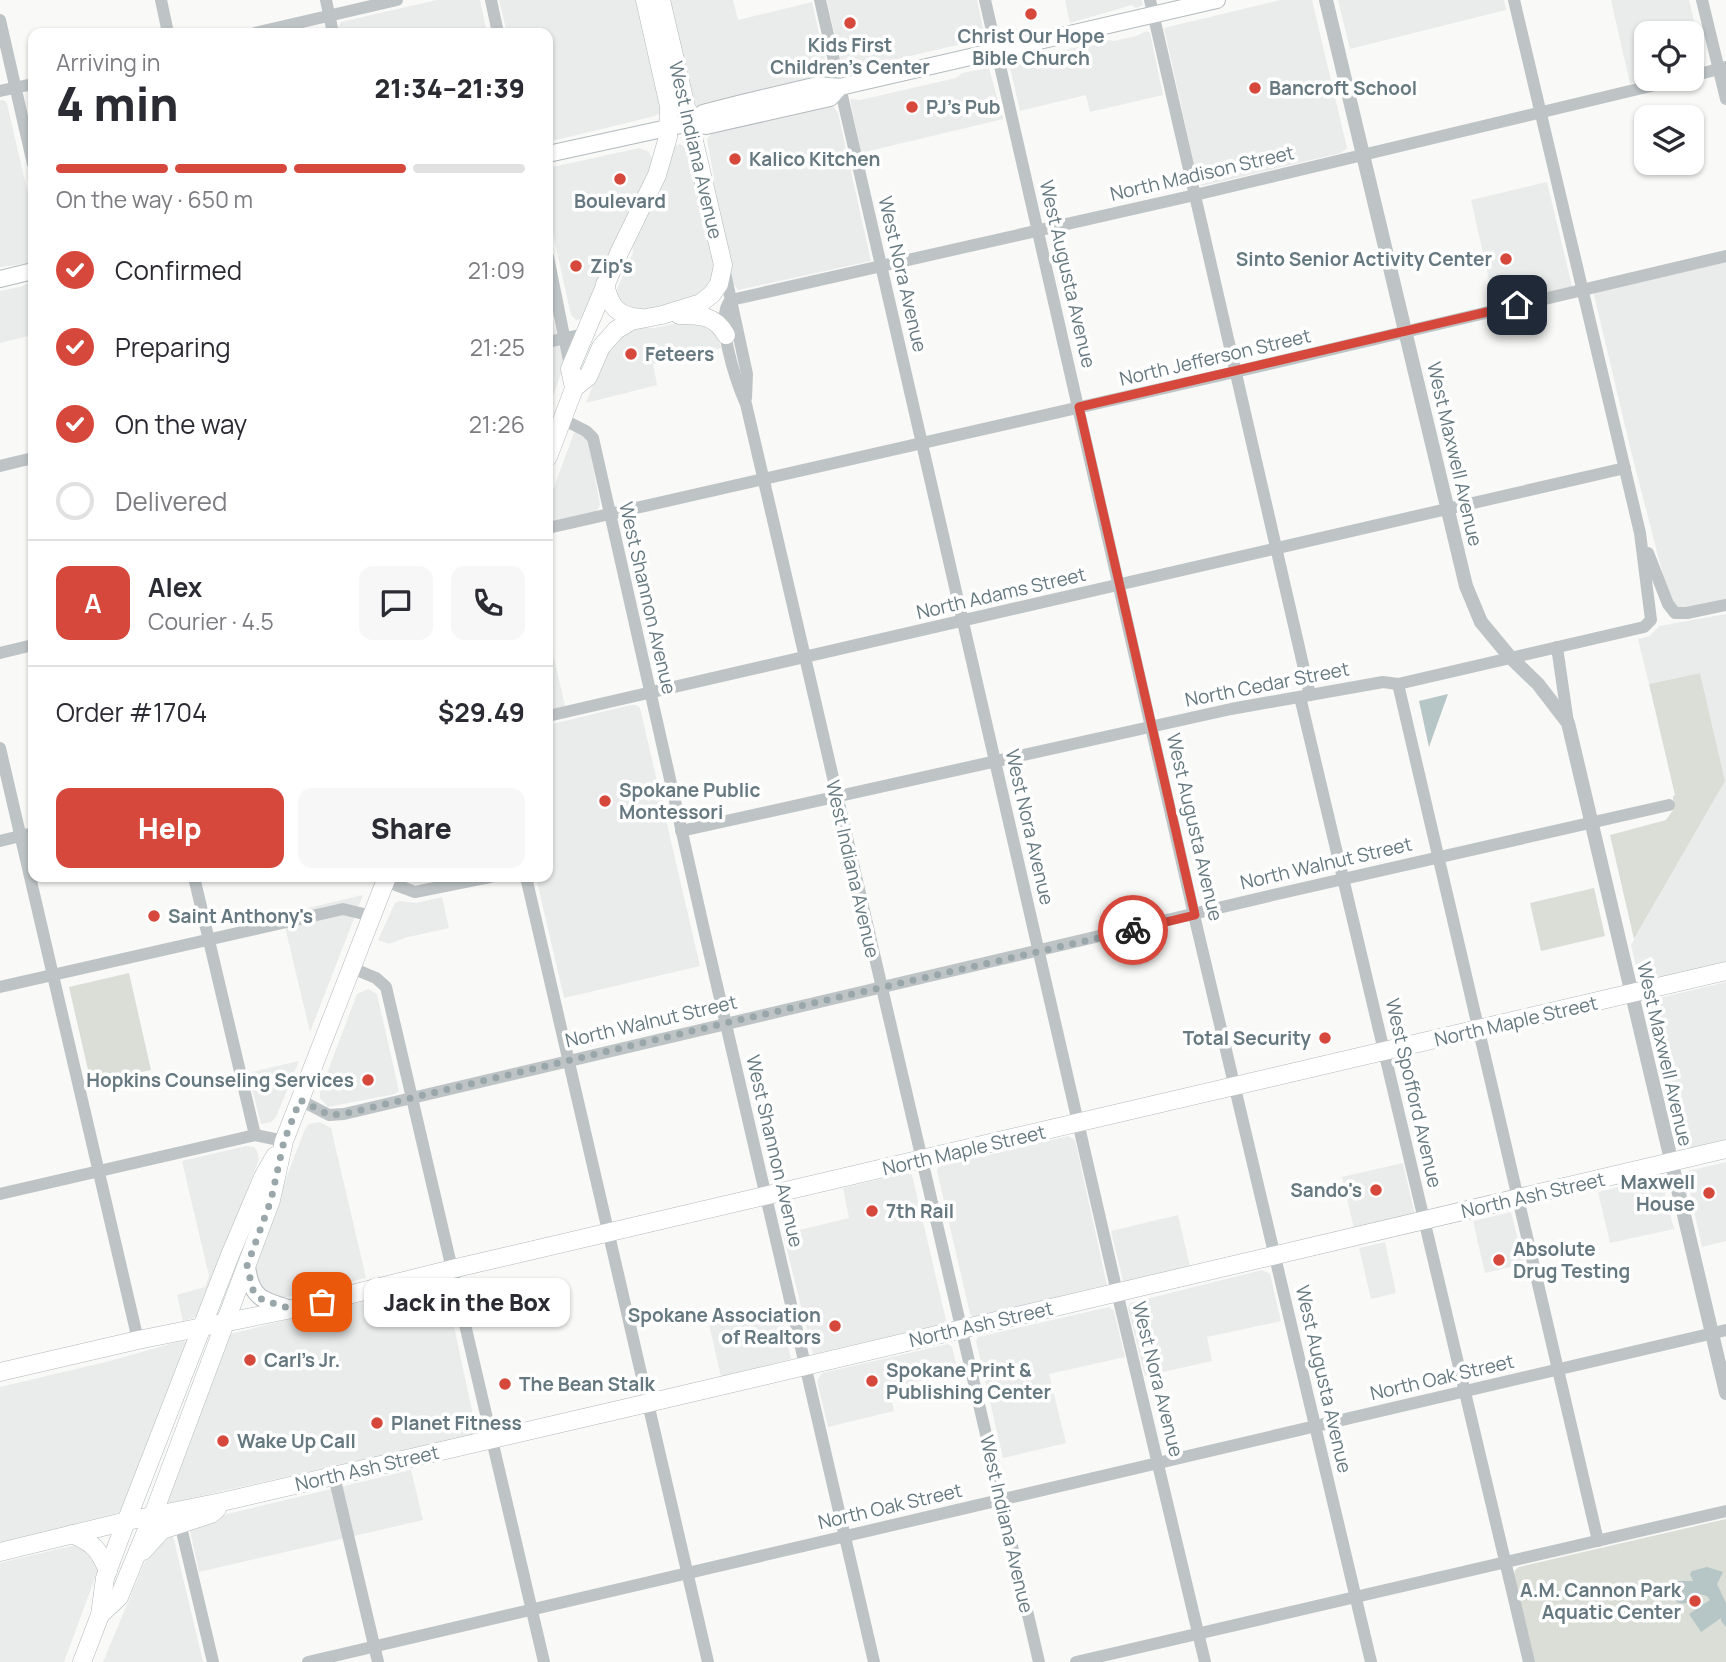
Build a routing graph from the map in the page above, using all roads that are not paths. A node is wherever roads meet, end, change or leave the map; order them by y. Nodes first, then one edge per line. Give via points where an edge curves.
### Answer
1 (161, 0) edge
2 (326, 0) edge
3 (397, 0) edge
4 (491, 0) edge
5 (645, 0) edge
6 (661, 0) edge
7 (820, 0) edge
8 (985, 0) edge
9 (1217, 0) edge
10 (1326, 0) edge
11 (1514, 0) edge
12 (1702, 0) edge
13 (1152, 7) edge
14 (330, 16) junction
15 (0, 20) edge
16 (167, 28) edge
17 (277, 28) edge
18 (332, 28) edge
19 (497, 28) edge
20 (996, 51) junction
21 (1723, 68) edge
22 (1704, 73) edge
23 (28, 85) edge
24 (840, 87) junction
25 (16, 88) junction
26 (1634, 90) edge
27 (0, 91) edge
28 (1726, 99) edge
29 (1542, 113) junction
30 (690, 123) junction
31 (669, 128) junction
32 (28, 142) edge
33 (553, 153) edge
34 (1364, 155) junction
35 (1195, 195) junction
36 (1039, 229) junction
37 (1726, 256) edge
38 (723, 265) junction
39 (881, 265) junction
40 (28, 272) edge
41 (0, 279) edge
42 (553, 280) edge
43 (1583, 289) junction
44 (602, 291) junction
45 (731, 300) junction
46 (654, 317) junction
47 (1406, 332) junction
48 (584, 334) junction
49 (726, 335) junction
50 (566, 338) junction
51 (553, 341) edge
52 (570, 369) junction
53 (1235, 372) junction
54 (584, 379) junction
55 (746, 404) junction
56 (1079, 407) junction
57 (562, 419) junction
58 (922, 442) junction
59 (553, 443) edge
60 (28, 459) edge
61 (0, 466) edge
62 (1625, 468) junction
63 (763, 479) junction
64 (1448, 510) junction
65 (610, 515) junction
66 (553, 527) edge
67 (1640, 533) junction
68 (1276, 550) junction
69 (1119, 585) junction
70 (1726, 605) edge
71 (963, 622) junction
72 (28, 646) edge
73 (1557, 647) junction
74 (0, 653) edge
75 (805, 657) junction
76 (1510, 657) junction
77 (1398, 684) junction
78 (650, 693) junction
79 (1305, 696) junction
80 (553, 715) edge
81 (1568, 723) junction
82 (1152, 727) junction
83 (0, 748) edge
84 (995, 761) junction
85 (836, 796) junction
86 (1669, 805) dead end
87 (1590, 824) junction
88 (681, 831) junction
89 (27, 834) edge
90 (0, 841) edge
91 (1438, 857) junction
92 (1343, 879) junction
93 (36, 882) edge
94 (195, 882) edge
95 (385, 882) edge
96 (393, 882) edge
97 (470, 882) edge
98 (527, 882) edge
99 (1195, 915) junction
100 (372, 916) junction
101 (209, 940) junction
102 (1040, 951) junction
103 (352, 968) junction
104 (1726, 971) edge
105 (52, 975) junction
106 (0, 987) edge
107 (881, 989) junction
108 (1631, 995) junction
109 (726, 1023) junction
110 (1479, 1030) junction
111 (1385, 1052) junction
112 (568, 1060) junction
113 (1236, 1087) junction
114 (411, 1098) junction
115 (300, 1100) junction
116 (1079, 1123) junction
117 (255, 1135) junction
118 (284, 1141) junction
119 (1726, 1149) edge
120 (922, 1160) junction
121 (1670, 1162) junction
122 (98, 1171) junction
123 (0, 1194) edge
124 (766, 1197) junction
125 (1518, 1198) junction
126 (1425, 1220) junction
127 (609, 1233) junction
128 (1276, 1255) junction
129 (247, 1266) junction
130 (452, 1269) junction
131 (1117, 1292) junction
132 (292, 1309) junction
133 (225, 1323) junction
134 (202, 1328) junction
135 (960, 1328) junction
136 (1719, 1331) edge
137 (138, 1340) junction
138 (805, 1366) junction
139 (1557, 1370) junction
140 (0, 1372) edge
141 (1465, 1391) junction
142 (1726, 1393) edge
143 (648, 1403) junction
144 (1315, 1426) junction
145 (490, 1438) junction
146 (1159, 1463) junction
147 (334, 1476) junction
148 (226, 1500) junction
149 (1001, 1500) junction
150 (1726, 1511) edge
151 (153, 1515) junction
152 (127, 1521) junction
153 (180, 1523) junction
154 (72, 1534) junction
155 (844, 1537) junction
156 (1598, 1541) junction
157 (0, 1552) edge
158 (1506, 1562) junction
159 (132, 1565) junction
160 (108, 1571) junction
161 (688, 1573) junction
162 (1356, 1597) junction
163 (532, 1610) junction
164 (100, 1615) junction
165 (1199, 1633) junction
166 (374, 1647) junction
167 (82, 1662) edge
168 (213, 1662) edge
169 (308, 1662) edge
170 (378, 1662) edge
171 (544, 1662) edge
172 (708, 1662) edge
173 (874, 1662) edge
174 (1039, 1662) edge
175 (1076, 1662) edge
176 (1205, 1662) edge
177 (1371, 1662) edge
178 (1529, 1662) edge

1 - 16 street
2 - 14 street
3 - 14 street
4 - 19 street
5 - 31 main road, West Indiana Avenue via 669,106
6 - 30 main road, West Indiana Avenue
7 - 24 street, West Nora Avenue
8 - 20 street, West Augusta Avenue
9 - 13 main road
10 - 34 street, West Maxwell Avenue
11 - 29 street
12 - 21 street
13 - 20 main road
13 - 35 street, West Spofford Avenue
14 - 17 street
14 - 18 street
15 - 25 street
20 - 24 main road
20 - 36 street, West Augusta Avenue
21 - 22 street
21 - 28 street
23 - 25 street
24 - 30 main road via 830,99 706,126
24 - 39 street, West Nora Avenue
25 - 27 street
25 - 32 street
26 - 29 street, North Madison Street
29 - 34 street, North Madison Street
29 - 43 street
30 - 31 main road
30 - 38 main road, West Indiana Avenue
31 - 33 main road
31 - 44 main road, West Indiana Avenue via 657,175
34 - 35 street, North Madison Street
34 - 47 street, West Maxwell Avenue
35 - 36 street, North Madison Street
35 - 53 street, West Spofford Avenue
36 - 39 street, North Madison Street
36 - 56 street, West Augusta Avenue
37 - 43 street, North Jefferson Street
38 - 45 street, West Indiana Avenue
38 - 46 main road via 719,284 701,303
39 - 45 street, North Madison Street
39 - 58 street, West Nora Avenue
40 - 41 main road
42 - 50 street
43 - 47 street, North Jefferson Street
43 - 62 street
44 - 46 main road via 626,316
44 - 48 main road, West Indiana Avenue
45 - 49 street, West Indiana Avenue
45 - 55 street, West Indiana Avenue via 747,374
46 - 49 main road via 709,317
46 - 54 main road via 624,324 611,335
47 - 53 street, North Jefferson Street
47 - 64 street, West Maxwell Avenue
48 - 50 street
48 - 52 main road, West Indiana Avenue
48 - 54 main road via 591,346
49 - 55 street, West Indiana Avenue
50 - 51 street
50 - 52 street
52 - 54 main road
53 - 56 street, North Jefferson Street
53 - 68 street, West Spofford Avenue
54 - 57 main road
55 - 63 street, West Indiana Avenue
56 - 58 street, North Jefferson Street
56 - 69 street, West Augusta Avenue
57 - 59 main road
57 - 65 street, West Shannon Avenue via 593,438
58 - 63 street, North Jefferson Street
58 - 71 street, West Nora Avenue
60 - 61 street
62 - 64 street, North Adams Street
62 - 67 street
63 - 65 street, North Jefferson Street
63 - 75 street, West Indiana Avenue
64 - 68 street, North Adams Street
64 - 76 street, West Maxwell Avenue via 1466,586 1481,622
65 - 66 street, North Jefferson Street
65 - 78 street, West Shannon Avenue
67 - 70 street via 1675,612
67 - 73 street, North Cedar Street via 1651,620 1644,627
68 - 69 street, North Adams Street
68 - 79 street, West Spofford Avenue
69 - 71 street, North Adams Street
69 - 82 street, West Augusta Avenue
71 - 75 street, North Adams Street
71 - 84 street, West Nora Avenue
72 - 74 street
73 - 76 street, North Cedar Street
73 - 81 street, West Maxwell Avenue
75 - 78 street, North Adams Street
75 - 85 street, West Indiana Avenue
76 - 77 street, North Cedar Street
76 - 81 street, West Maxwell Avenue
77 - 79 street, North Cedar Street via 1388,681
77 - 91 street
78 - 80 street, North Adams Street
78 - 88 street, West Shannon Avenue
79 - 82 street, North Cedar Street
79 - 92 street, West Spofford Avenue
81 - 87 street, West Maxwell Avenue
82 - 84 street, North Cedar Street
82 - 99 street, West Augusta Avenue
83 - 89 street
84 - 85 street, North Cedar Street
84 - 102 street, West Nora Avenue
85 - 88 street, North Cedar Street
85 - 107 street, West Indiana Avenue
86 - 87 street, North Walnut Street
87 - 91 street, North Walnut Street
87 - 108 street, West Maxwell Avenue
88 - 109 street, West Shannon Avenue
89 - 90 street
91 - 92 street, North Walnut Street
91 - 110 street
92 - 99 street, North Walnut Street
92 - 111 street, West Spofford Avenue
93 - 105 street
94 - 101 street
95 - 100 main road
96 - 97 street via 415,892
98 - 112 street
99 - 102 street, North Walnut Street
99 - 113 street, West Augusta Avenue
100 - 101 street via 343,909
100 - 103 main road
101 - 105 street
101 - 117 street
102 - 107 street, North Walnut Street
102 - 116 street, West Nora Avenue
103 - 114 street via 386,987
103 - 115 main road
104 - 108 main road, North Maple Street
105 - 106 street
105 - 122 street
107 - 109 street, North Walnut Street
107 - 120 street, West Indiana Avenue
108 - 110 main road, North Maple Street
108 - 121 street, West Maxwell Avenue
109 - 112 street, North Walnut Street
109 - 124 street, West Shannon Avenue
110 - 111 main road, North Maple Street
110 - 125 street
111 - 113 main road, North Maple Street
111 - 126 street, West Spofford Avenue
112 - 114 street, North Walnut Street
112 - 127 street
113 - 116 main road, North Maple Street
113 - 128 street, West Augusta Avenue
114 - 115 street, North Walnut Street via 334,1116
114 - 130 street
115 - 118 main road
116 - 120 main road, North Maple Street
116 - 131 street, West Nora Avenue
117 - 118 street
117 - 122 street
118 - 129 main road via 271,1200
118 - 134 main road via 263,1177
119 - 121 main road, North Ash Street
120 - 124 main road, North Maple Street
120 - 135 street, West Indiana Avenue
121 - 125 main road, North Ash Street
121 - 136 street, West Maxwell Avenue
122 - 123 street
122 - 137 street
124 - 127 main road, North Maple Street
124 - 138 street, West Shannon Avenue
125 - 126 main road, North Ash Street
125 - 139 street
126 - 128 main road, North Ash Street
126 - 141 street, West Spofford Avenue
127 - 130 main road, North Maple Street
127 - 143 street
128 - 131 main road, North Ash Street
128 - 144 street, West Augusta Avenue
129 - 132 main road via 259,1298
129 - 133 main road
130 - 132 main road, North Maple Street
130 - 145 street
131 - 135 main road, North Ash Street
131 - 146 street, West Nora Avenue
132 - 133 main road, North Maple Street
133 - 134 main road, North Maple Street
133 - 151 main road
134 - 137 main road, North Maple Street
134 - 152 main road
135 - 138 main road, North Ash Street
135 - 149 street, West Indiana Avenue
136 - 139 street, North Oak Street
136 - 142 street, West Maxwell Avenue
137 - 140 main road, North Maple Street
138 - 143 main road, North Ash Street
138 - 155 street, West Shannon Avenue
139 - 141 street, North Oak Street
139 - 156 street
141 - 144 street, North Oak Street
141 - 158 street, West Spofford Avenue
143 - 145 main road, North Ash Street
143 - 161 street
144 - 146 street, North Oak Street
144 - 162 street, West Augusta Avenue
145 - 147 main road, North Ash Street
145 - 163 street
146 - 149 street, North Oak Street
146 - 165 street, West Nora Avenue
147 - 148 main road, North Ash Street
147 - 166 street
148 - 151 main road, North Ash Street
148 - 153 main road via 211,1514
149 - 155 street, North Oak Street
149 - 174 street, West Indiana Avenue
150 - 156 street
151 - 152 main road, North Ash Street
151 - 159 main road
152 - 154 main road, North Ash Street
152 - 160 main road
153 - 159 main road via 162,1530
153 - 168 street
154 - 157 main road, North Ash Street
154 - 160 main road via 90,1542
155 - 161 street, North Oak Street
155 - 173 street, West Shannon Avenue
156 - 158 street
158 - 162 street
158 - 178 street, West Spofford Avenue
159 - 164 main road via 119,1597
160 - 164 main road
161 - 163 street, North Oak Street
161 - 172 street
162 - 165 street
162 - 177 street, West Augusta Avenue
163 - 166 street, North Oak Street
163 - 171 street
164 - 167 main road
165 - 175 street
165 - 176 street, West Nora Avenue
166 - 169 street, North Oak Street
166 - 170 street

